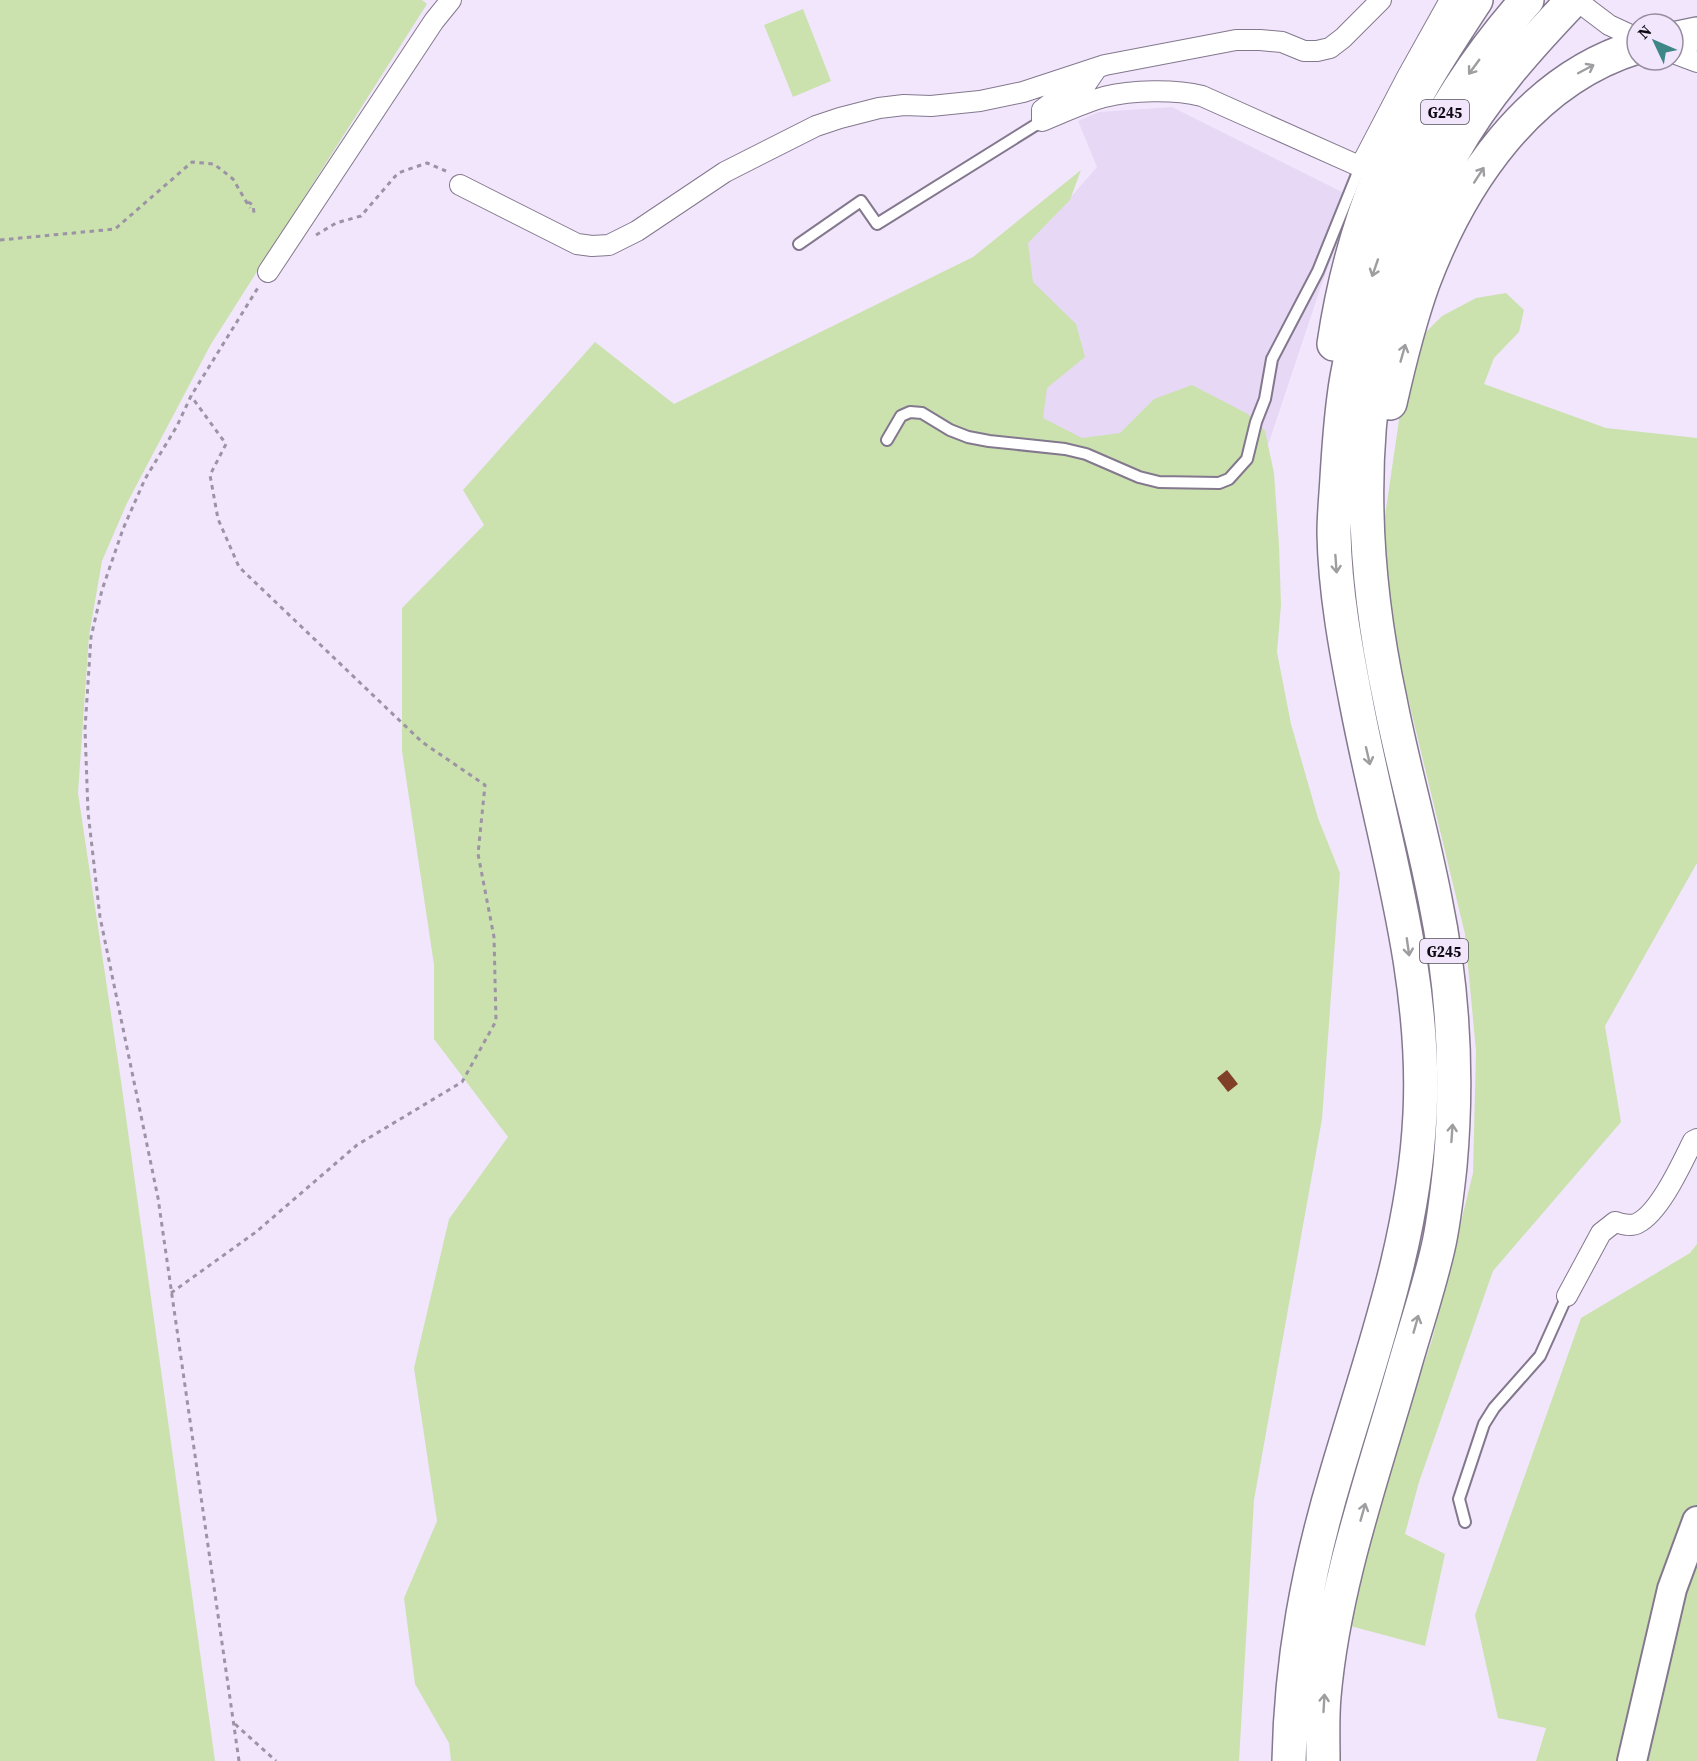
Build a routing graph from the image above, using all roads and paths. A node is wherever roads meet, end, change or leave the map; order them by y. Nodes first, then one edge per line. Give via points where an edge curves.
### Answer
1 (451, 0) edge
2 (1381, 0) edge
3 (1450, 0) edge
4 (1476, 0) edge
5 (1569, 6) edge
6 (1518, 10) edge
7 (1625, 32) edge
8 (1625, 50) edge
9 (1097, 68) junction
10 (1042, 121) junction
11 (1375, 168) junction
12 (460, 185) joint
13 (246, 201) junction
14 (250, 208) dead end
15 (254, 213) dead end
16 (294, 232) junction
17 (0, 240) edge
18 (799, 244) dead end
19 (268, 272) joint
20 (191, 396) junction
21 (887, 440) dead end
22 (1334, 532) junction
23 (1369, 534) junction
24 (1697, 1139) edge
25 (171, 1293) junction
26 (1567, 1296) joint
27 (1697, 1521) edge
28 (1465, 1522) dead end
29 (234, 1723) junction
30 (239, 1761) edge
31 (276, 1761) edge
32 (1289, 1761) edge
33 (1323, 1761) edge
34 (1632, 1761) edge

1 - 16 street
2 - 9 street via 1330,48 1304,51 1282,42 1236,40
3 - 11 street
4 - 11 highway
5 - 7 street
5 - 23 highway, G245 via 1488,98 1455,148 1416,228 1397,280 1374,375 1368,455
6 -> 22 highway, G245 via 1471,71 1440,120 1395,213 1374,269 1347,377
23 -> 8 highway via 1396,376 1423,283 1448,228 1475,180 1512,129 1541,100 1580,72
9 - 10 street via 1084,87 1042,110
9 - 12 street via 1023,92 980,101 879,108 816,126 725,172 637,231 609,245 577,244
10 - 11 street via 1103,97 1185,92
10 - 18 lane via 877,224 861,201
11 - 21 lane via 1272,359 1247,459 1229,479 1219,483 1159,482 1065,449 968,437 922,413 901,416
11 - 22 highway via 1334,342 1325,435 1326,489
12 - 16 path via 446,171 427,163 398,173 361,216 336,223 308,240
13 - 14 path
13 - 15 path via 253,205
13 - 17 path via 233,179 214,164 192,162 115,229
16 - 19 street
19 - 20 path
20 - 25 path via 145,478 102,590 91,638 86,721 88,812 100,917 159,1198
20 - 25 path via 226,444 210,476 218,519 239,567 422,742 485,785 478,854 494,936 496,1021 462,1082 357,1145 256,1232
22 -> 32 highway, G245 via 1337,583 1357,706 1403,913 1420,1046 1420,1113 1408,1220 1389,1304 1314,1555 1298,1636 1290,1704
33 -> 23 highway, G245 via 1324,1698 1335,1622 1353,1544 1438,1247 1450,1167 1454,1097 1445,958 1436,899 1389,697
24 - 26 street via 1666,1192 1640,1223 1615,1222 1601,1233
25 - 29 path
26 - 28 lane via 1540,1356 1484,1424 1459,1499
27 - 34 main road via 1672,1589
29 - 30 path
29 - 31 path

